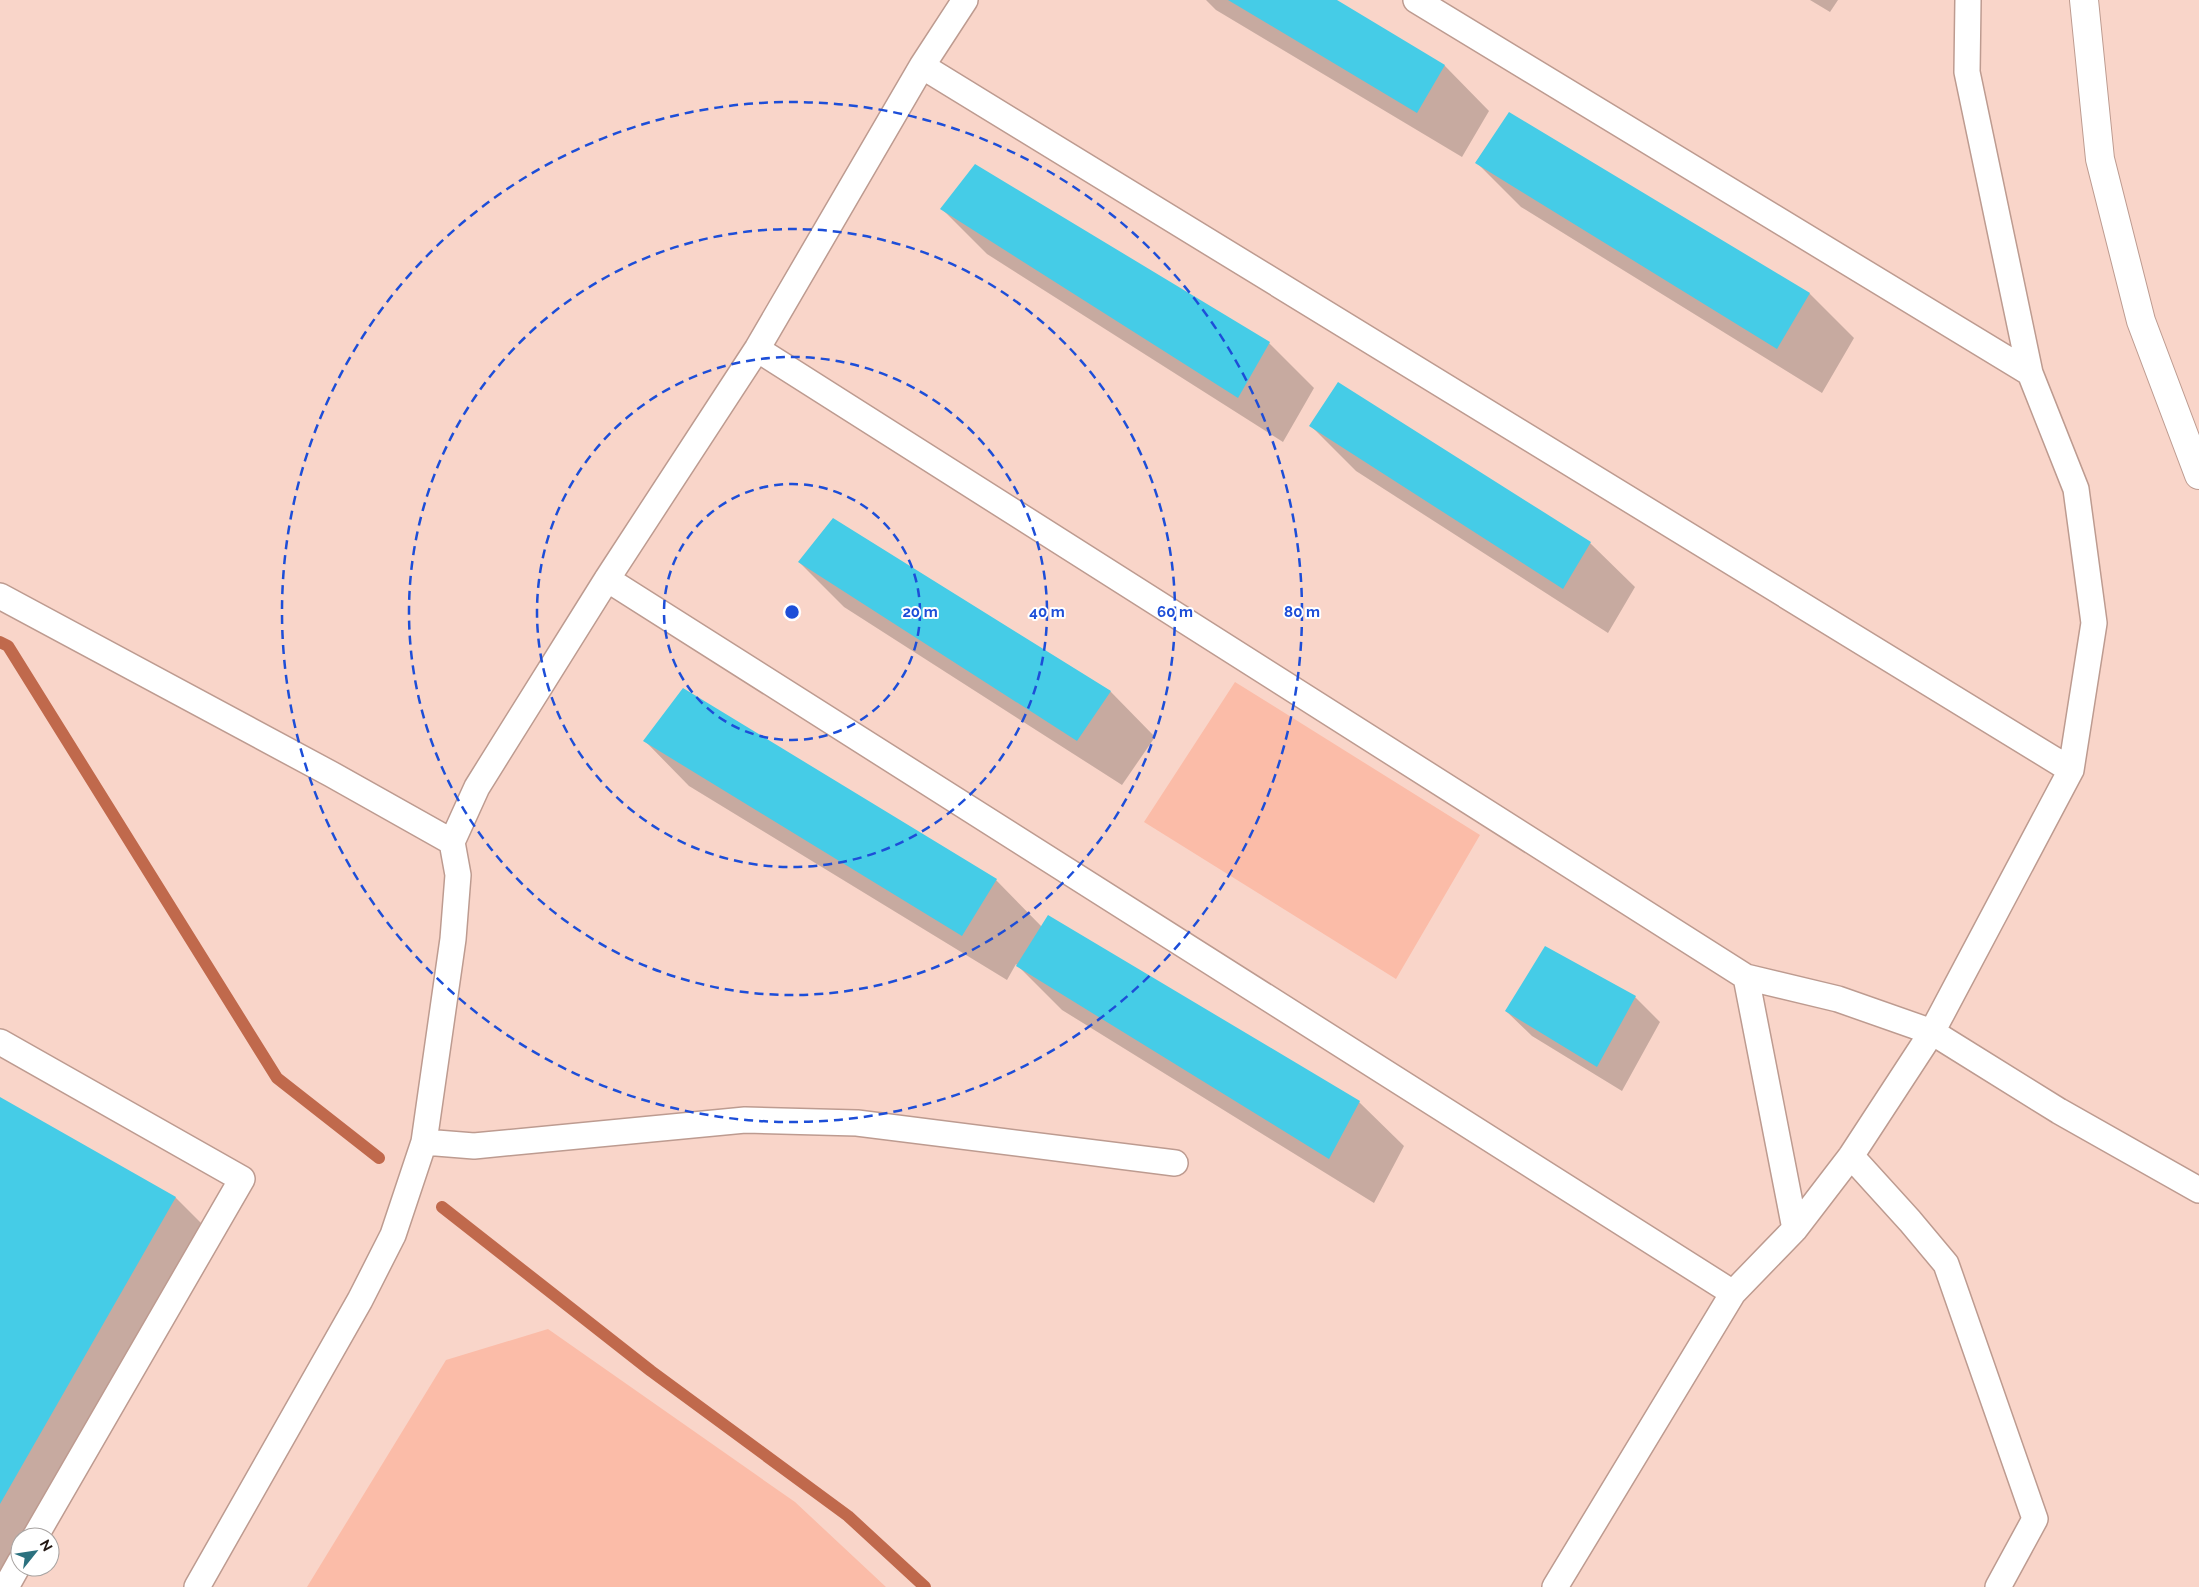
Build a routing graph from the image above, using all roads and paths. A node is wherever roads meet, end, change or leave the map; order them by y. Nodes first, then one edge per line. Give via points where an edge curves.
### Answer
1 (965, 0) edge
2 (1416, 0) edge
3 (1968, 0) edge
4 (2084, 0) edge
5 (922, 66) junction
6 (757, 349) junction
7 (2030, 374) junction
8 (2199, 475) edge
9 (607, 579) junction
10 (0, 596) edge
11 (2071, 770) junction
12 (452, 842) junction
13 (1746, 977) junction
14 (1932, 1032) junction
15 (0, 1042) edge
16 (424, 1142) junction
17 (1851, 1156) junction
18 (1175, 1163) dead end
19 (2199, 1190) edge
20 (1795, 1229) junction
21 (1733, 1293) junction
22 (41, 1527) edge
23 (197, 1587) edge
24 (1555, 1587) edge
25 (1998, 1587) edge

1 - 5 lane
2 - 7 lane
3 - 7 lane via 1967,72
4 - 8 street via 2100,159 2140,321
5 - 6 lane
5 - 11 lane
6 - 9 lane
6 - 13 lane
7 - 11 lane via 2076,489 2094,624
9 - 12 lane via 477,787
9 - 21 lane
10 - 12 lane
11 - 14 lane
12 - 16 lane via 458,875 453,930
13 - 14 lane via 1838,999
13 - 20 lane
14 - 17 lane
14 - 19 lane
15 - 22 lane via 242,1179
16 - 18 lane via 474,1146 773,1120 857,1123
16 - 23 lane via 393,1235 364,1292
17 - 20 lane
17 - 25 lane via 1946,1264 2035,1519
20 - 21 lane
21 - 24 lane

